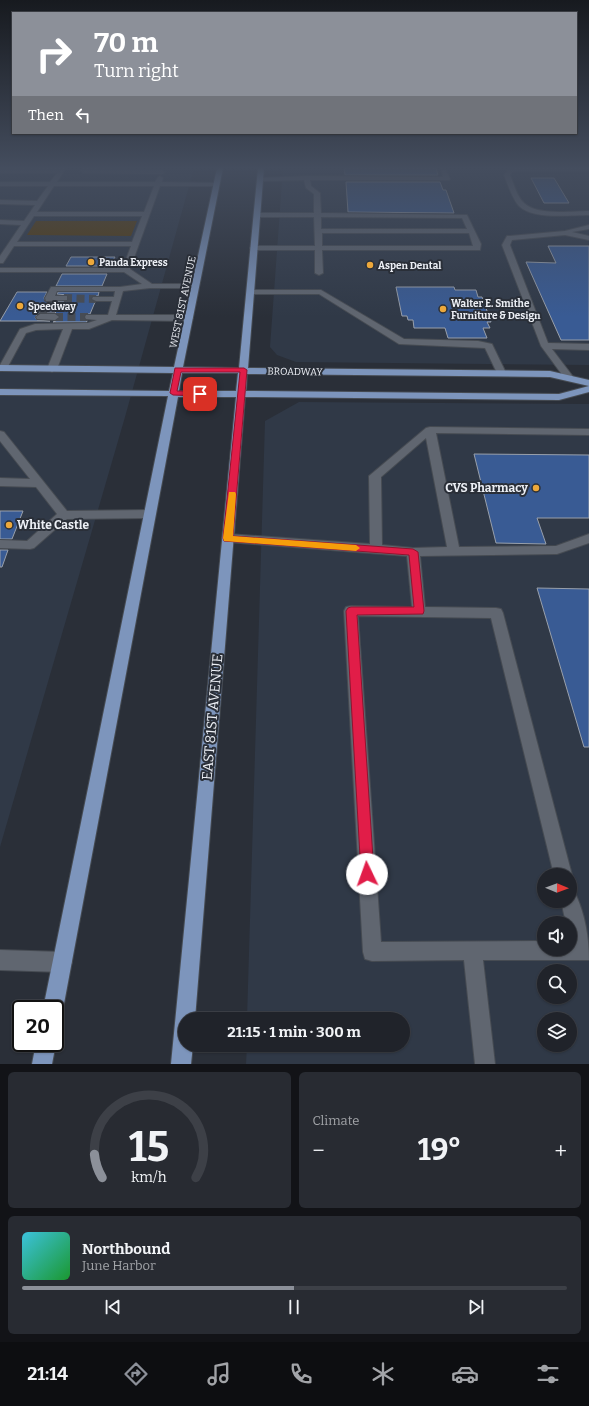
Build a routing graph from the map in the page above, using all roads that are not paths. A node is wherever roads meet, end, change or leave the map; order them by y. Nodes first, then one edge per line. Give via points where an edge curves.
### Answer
1 (30, 218) edge
2 (146, 218) edge
3 (209, 218) edge
4 (257, 218) edge
5 (317, 218) edge
6 (466, 218) edge
7 (0, 222) edge
8 (26, 223) junction
9 (589, 227) edge
10 (317, 231) junction
11 (472, 231) junction
12 (565, 233) junction
13 (589, 238) edge
14 (11, 244) junction
15 (135, 244) junction
16 (254, 248) junction
17 (318, 248) junction
18 (0, 261) edge
19 (0, 270) edge
20 (126, 270) junction
21 (319, 273) dead end
22 (150, 286) junction
23 (195, 286) junction
24 (120, 289) junction
25 (250, 292) junction
26 (64, 298) tunnel mouth
27 (96, 299) tunnel mouth
28 (117, 299) junction
29 (55, 317) tunnel mouth
30 (89, 317) tunnel mouth
31 (111, 317) junction
32 (189, 318) junction
33 (69, 326) junction
34 (35, 327) junction
35 (545, 346) junction
36 (589, 347) edge
37 (2, 368) edge
38 (52, 369) junction
39 (178, 370) junction
40 (244, 370) junction
41 (501, 373) junction
42 (568, 378) junction
43 (589, 383) edge
44 (589, 389) edge
45 (0, 392) edge
46 (173, 393) junction
47 (241, 394) junction
48 (430, 430) junction
49 (589, 432) edge
50 (0, 434) edge
51 (0, 482) edge
52 (39, 483) junction
53 (150, 514) junction
54 (64, 515) junction
55 (228, 538) junction
56 (589, 538) edge
57 (0, 544) edge
58 (376, 549) junction
59 (413, 552) junction
60 (454, 552) junction
61 (419, 611) junction
62 (561, 868) edge
63 (572, 908) edge
64 (472, 950) junction
65 (586, 951) edge
66 (0, 960) edge
67 (62, 962) junction
68 (55, 1000) edge
69 (44, 1052) edge
70 (42, 1064) edge
71 (181, 1064) edge
72 (485, 1064) edge

1 - 8 lane
2 - 15 lane
3 - 23 main road, WEST 81ST AVENUE
4 - 16 main road
5 - 10 lane
6 - 11 lane
7 - 8 lane
8 - 14 lane
9 - 12 lane
10 - 11 lane
10 - 17 lane
11 - 17 lane via 477,248
12 - 13 lane
12 - 35 lane via 510,238 506,246
14 - 15 lane
14 - 18 lane
15 - 20 lane
16 - 17 lane
16 - 25 main road
17 - 21 lane
19 - 20 lane
20 - 22 lane
22 - 23 lane
22 - 24 lane
23 - 32 main road, WEST 81ST AVENUE
24 - 26 lane via 54,289 49,299
24 - 28 lane
25 - 40 main road
25 - 41 lane via 321,292 402,342 489,346
27 - 28 lane
28 - 31 lane
29 - 34 lane via 41,316
30 - 31 lane
31 - 32 lane
31 - 33 lane via 89,326
32 - 39 main road, WEST 81ST AVENUE
33 - 34 lane
33 - 38 lane
34 - 37 lane via 23,330
35 - 36 lane
35 - 42 lane
37 - 38 main road, BROADWAY
38 - 39 main road, BROADWAY
39 - 40 main road, BROADWAY
39 - 46 main road
40 - 41 main road, BROADWAY
40 - 47 main road, EAST 81ST AVENUE
41 - 42 main road, BROADWAY via 550,374
42 - 43 main road, BROADWAY
44 - 47 main road, BROADWAY via 559,397
45 - 46 main road, BROADWAY
46 - 47 main road, BROADWAY
46 - 53 main road
47 - 55 main road, EAST 81ST AVENUE
48 - 49 lane
48 - 58 lane via 375,476
48 - 60 lane
50 - 52 lane
51 - 52 lane
52 - 54 lane
53 - 54 lane
53 - 67 main road
54 - 57 lane via 30,544
55 - 58 lane
55 - 71 main road, EAST 81ST AVENUE
56 - 60 lane via 557,550
58 - 59 lane
59 - 60 lane
59 - 61 lane
61 - 62 lane via 496,613
61 - 64 lane via 351,611 372,952
63 - 65 lane
64 - 65 lane
64 - 72 lane
66 - 67 lane
67 - 68 main road
69 - 70 main road

